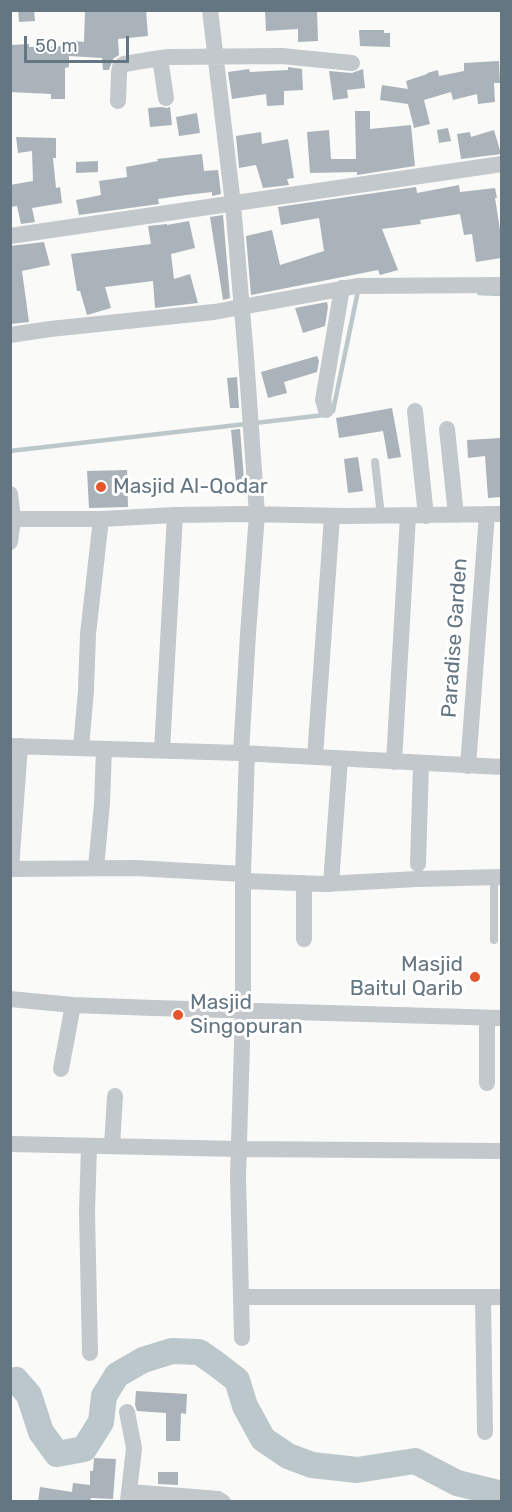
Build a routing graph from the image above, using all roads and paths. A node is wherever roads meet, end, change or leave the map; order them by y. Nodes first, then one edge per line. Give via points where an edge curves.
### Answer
1 (210, 10) edge
2 (215, 57) junction
3 (160, 58) junction
4 (352, 63) dead end
5 (166, 98) dead end
6 (118, 101) dead end
7 (501, 164) edge
8 (233, 204) junction
9 (10, 236) edge
10 (501, 285) edge
11 (342, 288) junction
12 (242, 308) junction
13 (10, 336) edge
14 (326, 410) dead end
15 (415, 411) dead end
16 (447, 429) dead end
17 (375, 462) dead end
18 (10, 494) edge
19 (257, 514) junction
20 (494, 514) edge
21 (175, 515) junction
22 (456, 515) junction
23 (332, 516) junction
24 (381, 516) junction
25 (408, 516) junction
26 (426, 516) junction
27 (12, 519) edge
28 (101, 519) junction
29 (10, 542) edge
30 (15, 746) edge
31 (81, 748) junction
32 (105, 749) junction
33 (162, 750) junction
34 (244, 753) junction
35 (315, 757) junction
36 (340, 759) junction
37 (394, 762) junction
38 (421, 764) junction
39 (468, 766) junction
40 (501, 767) edge
41 (418, 864) dead end
42 (96, 868) junction
43 (11, 869) edge
44 (244, 878) junction
45 (498, 878) edge
46 (304, 883) junction
47 (331, 884) junction
48 (304, 939) dead end
49 (494, 940) dead end
50 (10, 999) edge
51 (73, 1005) junction
52 (243, 1010) junction
53 (494, 1018) edge
54 (61, 1069) dead end
55 (487, 1083) dead end
56 (116, 1096) dead end
57 (10, 1144) edge
58 (89, 1146) junction
59 (112, 1146) junction
60 (239, 1149) junction
61 (501, 1151) edge
62 (241, 1297) junction
63 (483, 1298) junction
64 (501, 1298) edge
65 (242, 1338) dead end
66 (90, 1353) dead end
67 (126, 1412) dead end
68 (485, 1432) dead end
69 (128, 1497) edge
70 (223, 1502) edge

1 - 2 street
2 - 3 street
2 - 4 street via 282,56
2 - 8 street
3 - 5 street
3 - 6 street via 120,67
7 - 8 street
8 - 9 street
8 - 12 street
10 - 11 street
11 - 12 street
11 - 14 street via 323,400
12 - 13 street
12 - 19 street
15 - 26 street
16 - 22 street
17 - 24 lane
18 - 27 street
19 - 21 street
19 - 23 street
19 - 34 street
20 - 22 street
20 - 39 street, Paradise Garden
21 - 28 street
21 - 33 street
22 - 26 street
23 - 24 street
23 - 35 street
24 - 25 street
25 - 26 street
25 - 37 street
27 - 28 street
27 - 29 street
28 - 31 street
30 - 31 street
30 - 43 street
31 - 32 street
32 - 33 street
32 - 42 street
33 - 34 street
34 - 35 street
34 - 44 street
35 - 36 street
36 - 37 street
36 - 47 street
37 - 38 street
38 - 39 street
38 - 41 street
39 - 40 street
42 - 43 street
42 - 44 street via 171,869
44 - 46 street
44 - 52 street
45 - 47 street
45 - 49 lane
46 - 47 street
46 - 48 street
50 - 51 street
51 - 52 street
51 - 54 street
52 - 53 street
52 - 60 street
53 - 55 street
56 - 59 street
57 - 58 street
58 - 59 street
58 - 66 street
59 - 60 street
60 - 61 street
60 - 62 street
62 - 63 street
62 - 65 street
63 - 64 street
63 - 68 street
67 - 69 street via 134,1448
69 - 70 street via 207,1498

